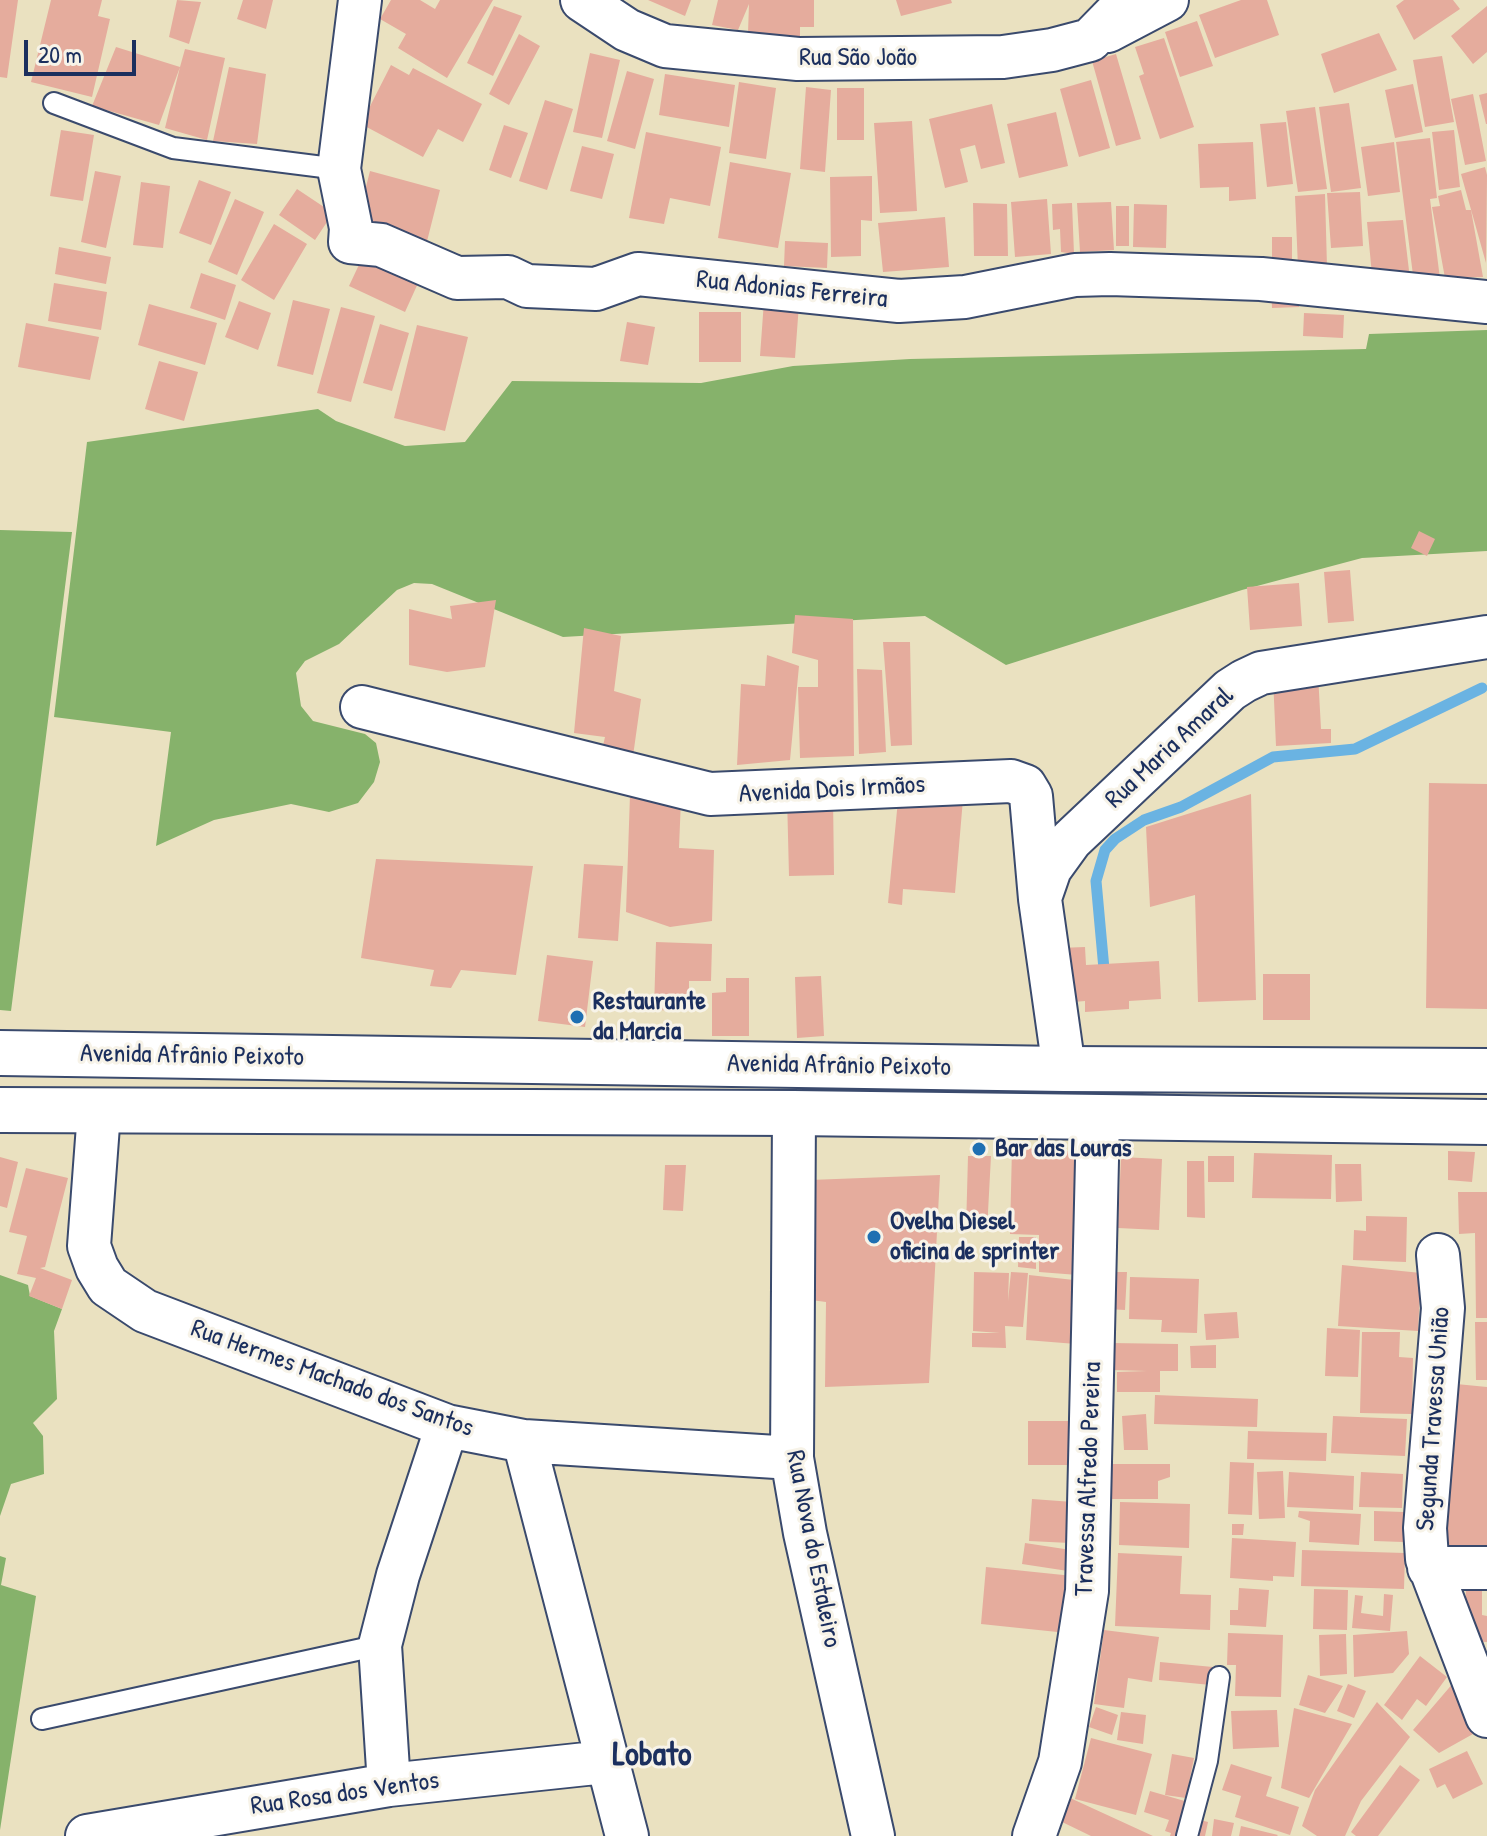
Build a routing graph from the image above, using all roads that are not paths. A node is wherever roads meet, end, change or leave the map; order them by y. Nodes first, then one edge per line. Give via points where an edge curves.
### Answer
1 (360, 0) edge
2 (582, 0) edge
3 (1129, 0) edge
4 (1167, 0) edge
5 (1090, 40) junction
6 (54, 103) dead end
7 (339, 169) junction
8 (1487, 302) edge
9 (1487, 637) edge
10 (362, 707) dead end
11 (1040, 899) junction
12 (0, 1053) edge
13 (1487, 1053) edge
14 (1064, 1069) junction
15 (1487, 1071) edge
16 (1421, 1072) junction
17 (0, 1110) edge
18 (99, 1112) junction
19 (794, 1113) junction
20 (1098, 1117) junction
21 (1487, 1122) edge
22 (1438, 1255) dead end
23 (447, 1426) junction
24 (524, 1441) junction
25 (792, 1458) junction
26 (1429, 1568) junction
27 (1487, 1568) edge
28 (380, 1645) junction
29 (1219, 1677) dead end
30 (1487, 1716) edge
31 (42, 1719) dead end
32 (605, 1762) junction
33 (389, 1785) junction
34 (87, 1836) edge
35 (627, 1836) edge
36 (873, 1836) edge
37 (1034, 1836) edge
38 (1187, 1836) edge

1 - 7 street, Rua Adonias Ferreira
2 - 5 street, Rua São João via 645,40 684,50 798,59 1003,57
3 - 5 street
4 - 5 street, Rua São João
6 - 7 lane via 173,148
7 - 8 street, Rua Adonias Ferreira via 350,242 381,245 457,278 508,277 527,286 596,289 638,274 899,301 965,297 1075,275 1110,274 1261,279
9 - 11 street, Rua Maria Amaral via 1261,673 1244,681 1071,840 1050,869
10 - 11 street, Avenida Dois Irmãos via 710,794 1011,781 1025,786 1031,796
11 - 14 street, Avenida Dois Irmãos
12 - 14 main road, Avenida Afrânio Peixoto
13 - 16 main road
14 - 16 main road, Avenida Afrânio Peixoto
15 - 16 main road, Avenida Afrânio Peixoto
17 - 18 main road, Avenida Afrânio Peixoto
18 - 19 main road, Avenida Afrânio Peixoto
18 - 23 street, Rua Hermes Machado dos Santos via 89,1246 108,1286 145,1311
19 - 20 main road, Avenida Afrânio Peixoto
19 - 25 street, Rua Nova do Estaleiro
20 - 21 main road, Avenida Afrânio Peixoto
20 - 37 street, Travessa Alfredo Pereira via 1087,1591 1060,1762
22 - 26 street, Segunda Travessa União via 1443,1308 1425,1528
23 - 24 street, Rua Hermes Machado dos Santos
23 - 28 street
24 - 25 street, Rua Hermes Machado dos Santos
24 - 32 street
25 - 36 street, Rua Nova do Estaleiro
26 - 27 street
26 - 30 street, Segunda Travessa União
28 - 31 lane
28 - 33 street
29 - 38 lane via 1207,1761
32 - 33 street, Rua Rosa dos Ventos
32 - 35 street
33 - 34 street, Rua Rosa dos Ventos

